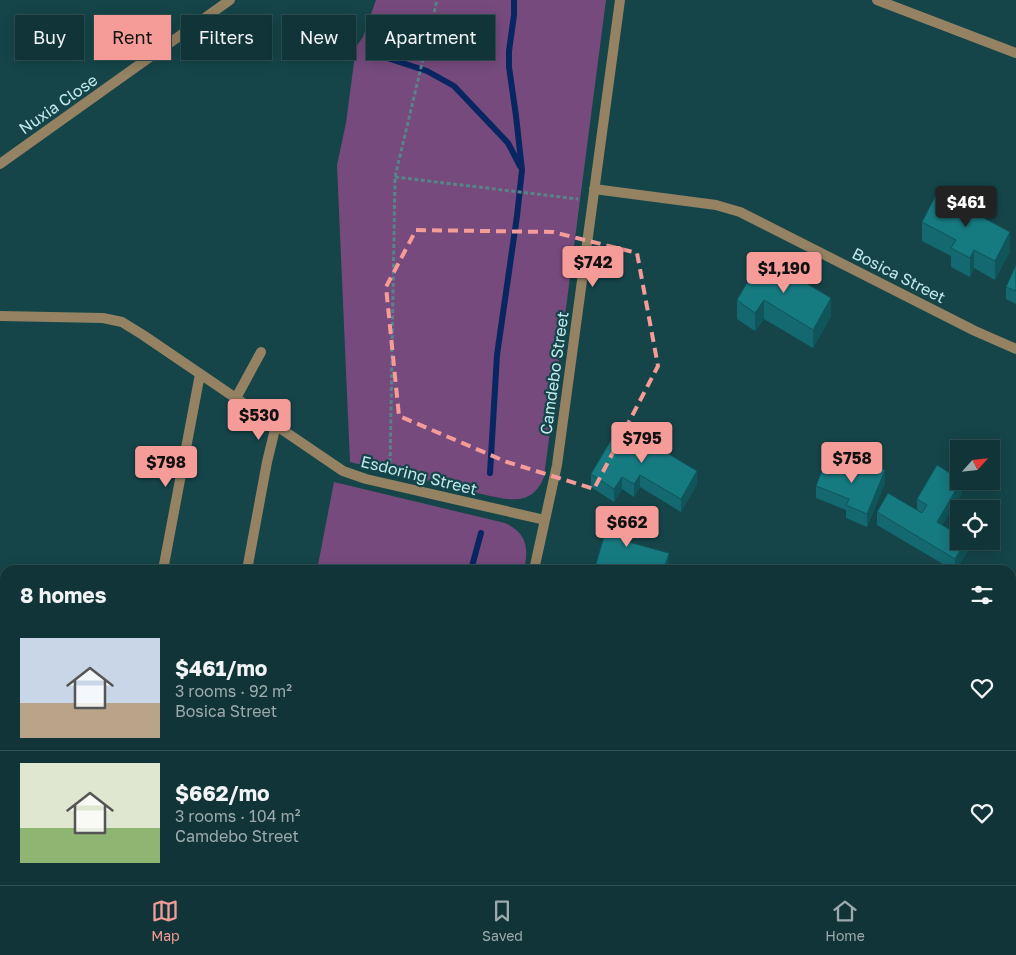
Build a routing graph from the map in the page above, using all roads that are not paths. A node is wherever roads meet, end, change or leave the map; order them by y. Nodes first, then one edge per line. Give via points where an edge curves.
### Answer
1 (230, 0) edge
2 (620, 0) edge
3 (877, 0) edge
4 (1016, 53) edge
5 (0, 164) edge
6 (594, 189) junction
7 (0, 316) edge
8 (1016, 349) edge
9 (261, 352) dead end
10 (200, 374) junction
11 (236, 398) junction
12 (276, 425) junction
13 (545, 520) junction
14 (164, 565) edge
15 (248, 565) edge
16 (535, 565) edge

1 - 5 street, Nuxia Close
2 - 6 street, Camdebo Street
3 - 4 street
6 - 8 street, Bosica Street via 716,205 740,212
6 - 13 street, Camdebo Street via 556,465
7 - 10 street, Esdoring Street via 70,316 122,322
9 - 11 street
10 - 11 street, Esdoring Street
10 - 14 street
11 - 12 street, Esdoring Street
12 - 13 street, Esdoring Street via 343,471 390,485
12 - 15 street
13 - 16 street, Camdebo Street

